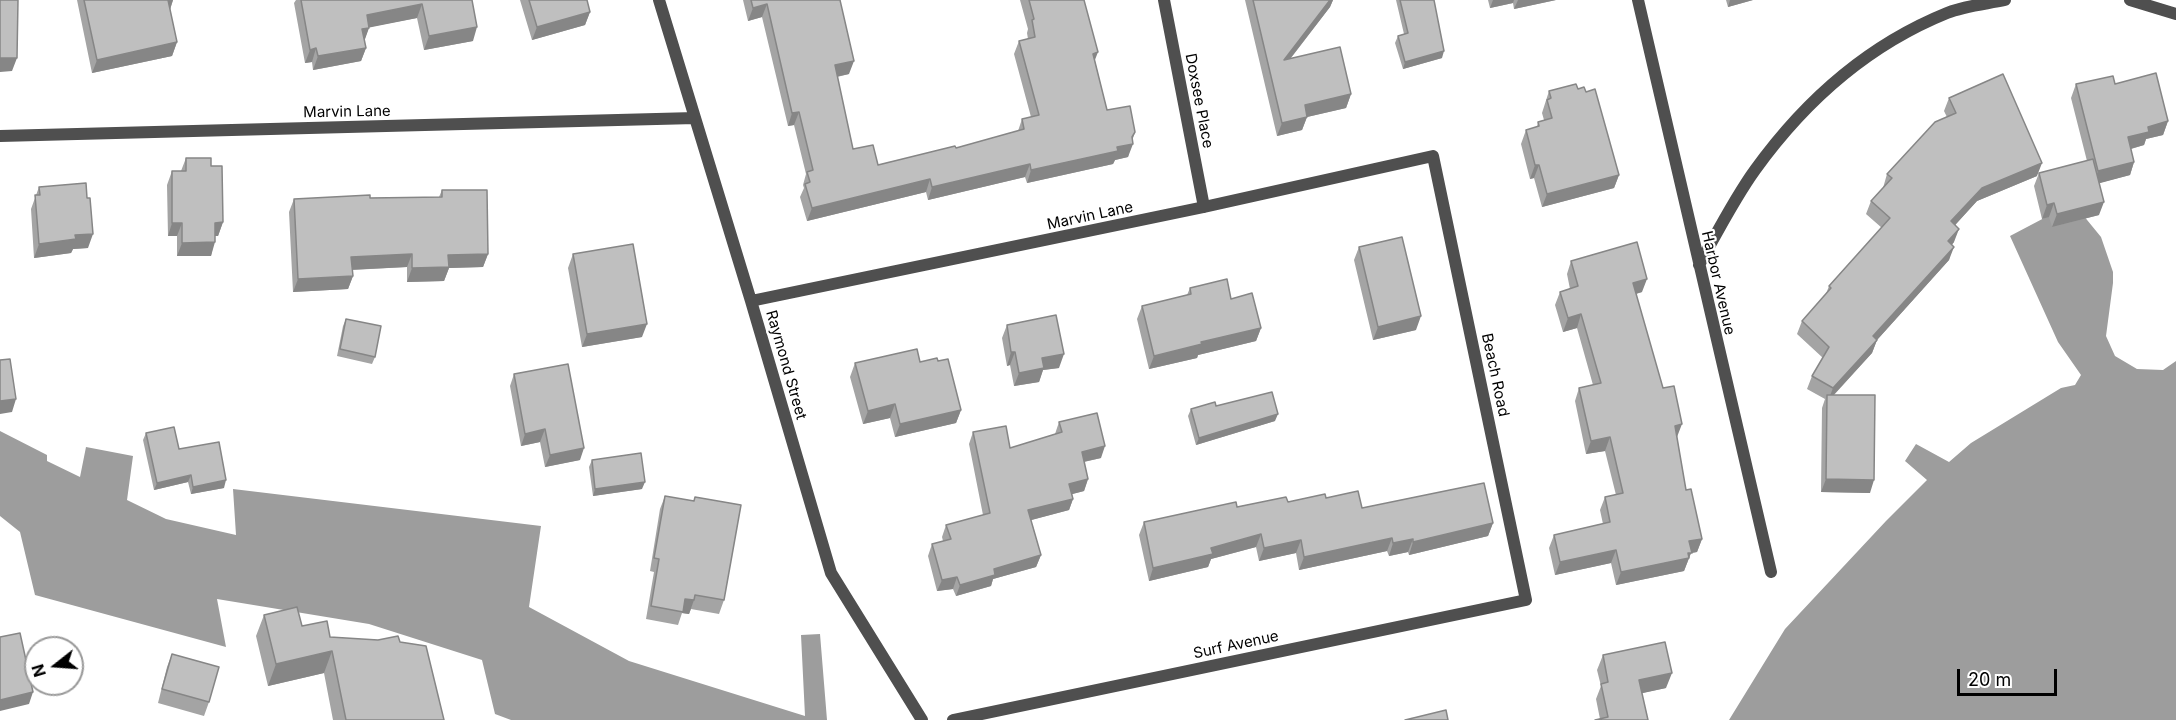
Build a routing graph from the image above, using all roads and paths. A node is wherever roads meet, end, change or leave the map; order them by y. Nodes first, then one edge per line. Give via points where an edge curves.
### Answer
1 (659, 0) edge
2 (1164, 0) edge
3 (1638, 0) edge
4 (2005, 0) edge
5 (2130, 0) edge
6 (2176, 14) edge
7 (695, 118) junction
8 (0, 136) edge
9 (1433, 156) joint
10 (1204, 207) junction
11 (1699, 265) junction
12 (751, 301) junction
13 (1771, 572) dead end
14 (1526, 600) joint
15 (922, 720) edge
16 (952, 720) edge

1 - 7 street, Raymond Street
2 - 10 street, Doxsee Place
3 - 11 street, Harbor Avenue
4 - 11 street via 1949,12 1894,38 1845,72 1806,108 1754,171
5 - 6 street
7 - 8 street, Marvin Lane
7 - 12 street, Raymond Street
9 - 10 street, Marvin Lane
9 - 14 street, Beach Road
10 - 12 street, Marvin Lane
11 - 13 street, Harbor Avenue
12 - 15 street, Raymond Street via 831,573
14 - 16 street, Surf Avenue

